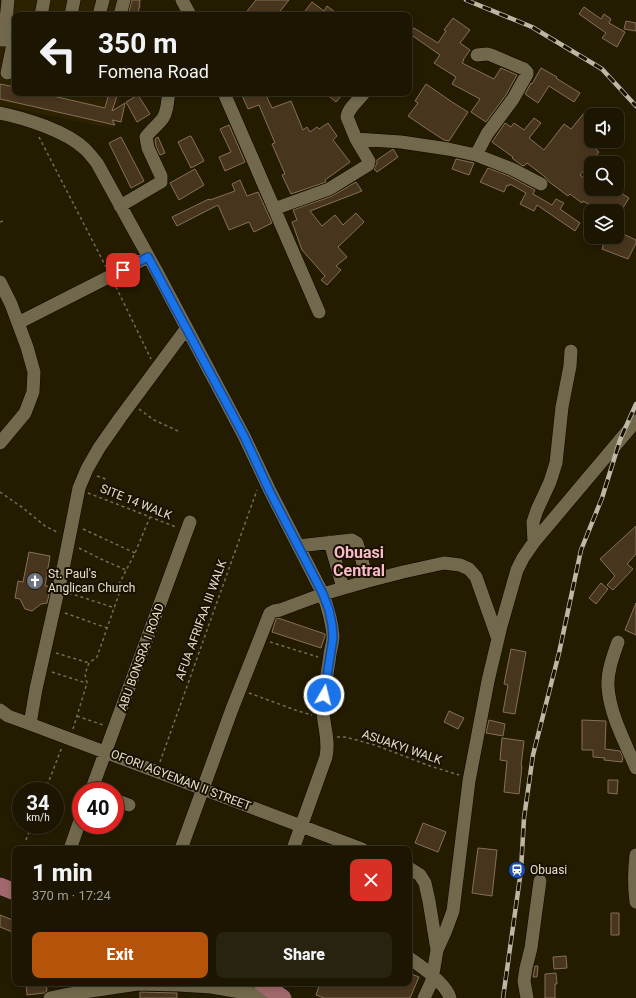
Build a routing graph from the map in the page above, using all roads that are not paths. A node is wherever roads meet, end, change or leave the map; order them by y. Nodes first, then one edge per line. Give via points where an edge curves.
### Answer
1 (8, 0) edge
2 (44, 0) edge
3 (74, 0) edge
4 (103, 0) edge
5 (124, 0) edge
6 (182, 0) edge
7 (42, 12) edge
8 (72, 12) edge
9 (99, 12) edge
10 (121, 12) edge
11 (188, 12) edge
12 (8, 42) edge
13 (477, 55) dead end
14 (7, 73) dead end
15 (168, 96) edge
16 (225, 96) edge
17 (362, 96) edge
18 (0, 113) edge
19 (356, 139) junction
20 (476, 155) junction
21 (541, 184) dead end
22 (120, 206) junction
23 (274, 209) junction
24 (148, 257) junction
25 (0, 282) edge
26 (319, 312) dead end
27 (18, 323) junction
28 (186, 329) junction
29 (571, 351) dead end
30 (634, 426) edge
31 (0, 443) edge
32 (188, 528) road end
33 (330, 542) junction
34 (534, 542) junction
35 (298, 546) junction
36 (368, 581) junction
37 (343, 588) junction
38 (323, 594) junction
39 (498, 639) junction
40 (618, 642) dead end
41 (0, 710) edge
42 (30, 724) junction
43 (106, 752) junction
44 (636, 768) edge
45 (94, 782) edge
46 (203, 788) junction
47 (124, 803) edge
48 (129, 805) dead end
49 (301, 825) junction
50 (75, 834) edge
51 (71, 846) edge
52 (182, 846) edge
53 (294, 846) edge
54 (354, 846) edge
55 (636, 855) edge
56 (412, 870) edge
57 (540, 881) dead end
58 (0, 886) edge
59 (12, 891) edge
60 (636, 902) edge
61 (436, 950) junction
62 (412, 960) edge
63 (432, 975) junction
64 (125, 986) edge
65 (200, 986) edge
66 (273, 991) edge
67 (50, 998) edge
68 (424, 998) edge
69 (450, 998) edge
70 (527, 998) edge

1 - 12 street
2 - 7 street
3 - 8 street
4 - 9 street
5 - 10 street
6 - 11 street
12 - 14 street
13 - 20 street via 496,56 524,69 527,74
15 - 22 street via 166,113 146,137 148,148 161,176 160,182
16 - 23 street
17 - 19 street via 347,114
18 - 22 street via 31,121 67,136 84,148 97,163
19 - 20 street via 401,142
19 - 23 street via 369,161 368,167 329,189
20 - 21 street
22 - 24 street
23 - 26 street
24 - 27 street
24 - 28 street
25 - 27 street
27 - 31 street via 34,372 33,392 25,413
28 - 35 street via 244,436
28 - 42 street via 86,468 79,489
29 - 34 street via 556,463 536,510 533,522
30 - 34 street
32 - 43 street, ABU BONSRA I ROAD
33 - 35 street
33 - 36 street via 352,540 357,543
33 - 37 street
34 - 39 street via 517,570
35 - 38 street
36 - 37 street
36 - 39 street via 444,563 469,569 476,577
37 - 38 street
38 - 46 street via 270,613
38 - 49 street via 329,610 333,638 323,705 328,748
39 - 61 street via 470,778 453,911
40 - 44 street via 611,661 608,686 612,710
41 - 42 street, OFORI AGYEMAN II STREET via 8,716
42 - 43 street, OFORI AGYEMAN II STREET
43 - 45 street, ABU BONSRA I ROAD
43 - 46 street, OFORI AGYEMAN II STREET
46 - 49 street, OFORI AGYEMAN II STREET
46 - 52 street
47 - 48 street
49 - 53 street
49 - 54 street, OFORI AGYEMAN II STREET
50 - 51 street
55 - 60 street
56 - 61 street via 420,875 425,883
57 - 70 street via 532,948 524,981
58 - 59 main road
61 - 63 street
62 - 63 street
63 - 68 street
63 - 69 street
64 - 67 street
65 - 66 street via 256,994

